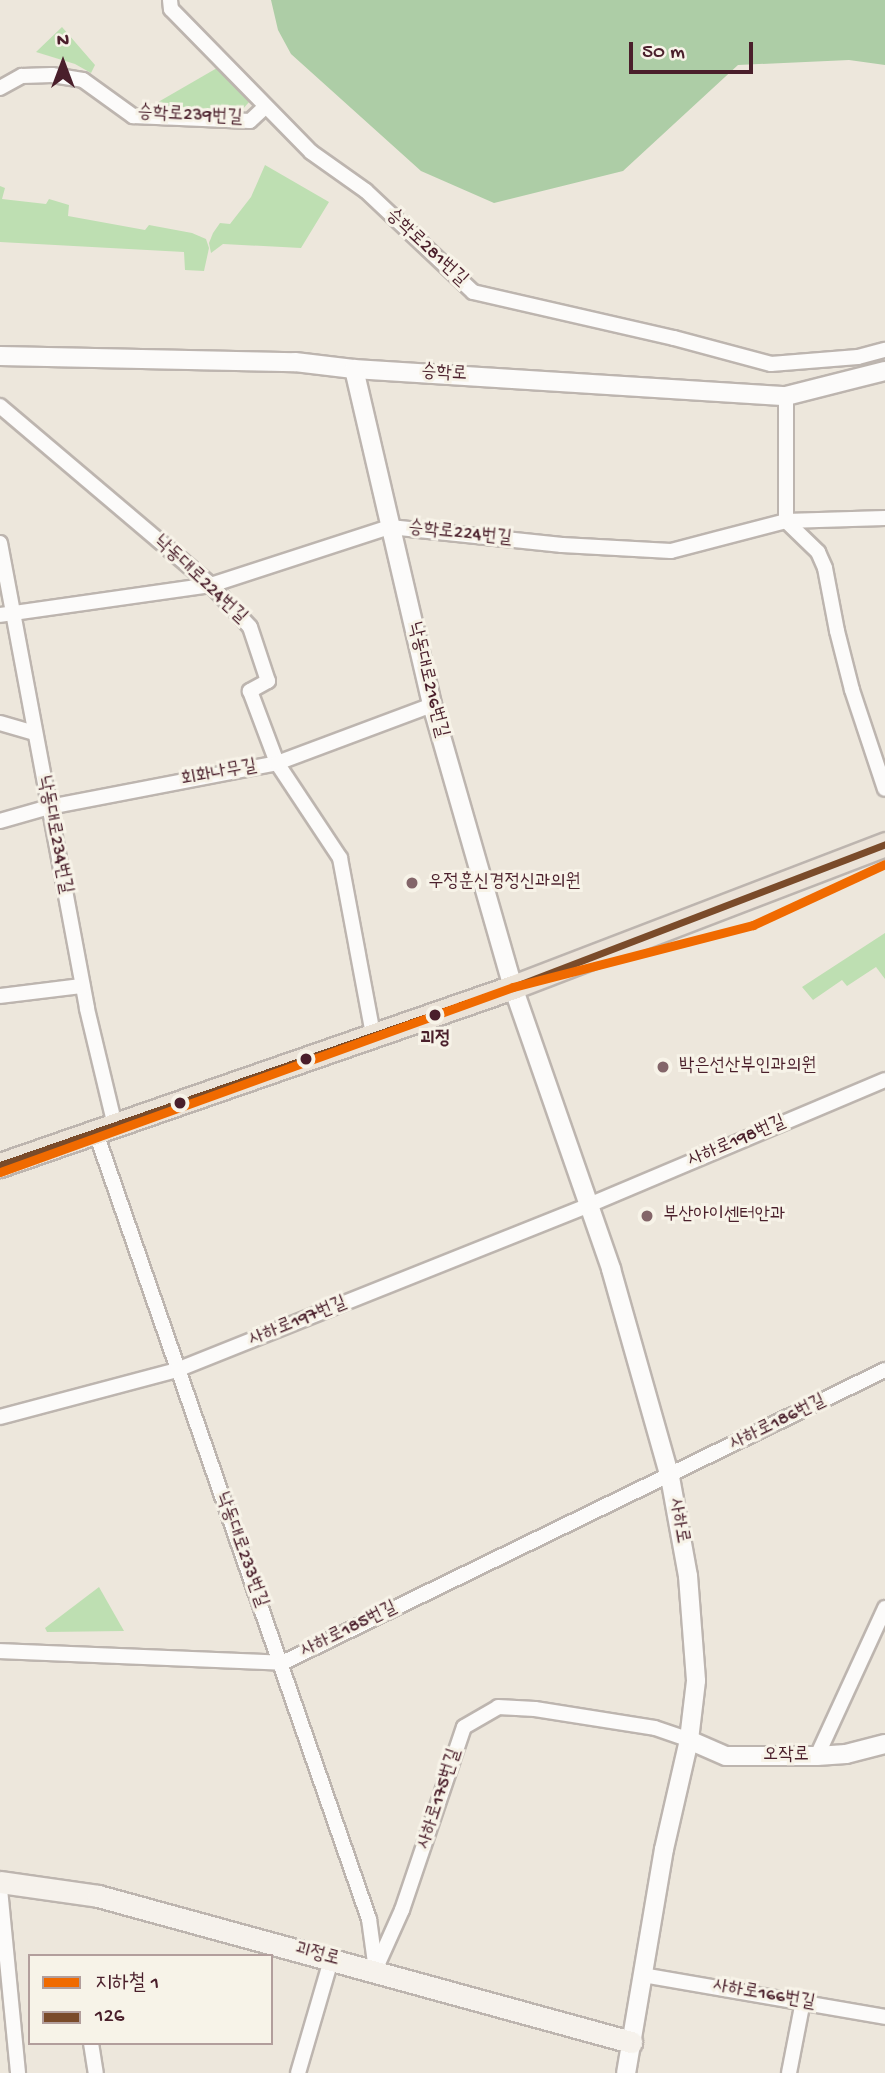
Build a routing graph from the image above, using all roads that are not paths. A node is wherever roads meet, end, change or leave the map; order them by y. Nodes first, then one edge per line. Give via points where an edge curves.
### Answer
1 (170, 0) edge
2 (0, 89) edge
3 (265, 107) junction
4 (885, 350) edge
5 (0, 356) edge
6 (354, 369) junction
7 (885, 371) edge
8 (786, 396) junction
9 (0, 406) edge
10 (885, 517) edge
11 (786, 521) junction
12 (390, 527) junction
13 (0, 543) edge
14 (211, 585) junction
15 (6, 613) edge
16 (432, 705) junction
17 (0, 723) edge
18 (35, 733) junction
19 (277, 763) junction
20 (885, 789) edge
21 (49, 807) junction
22 (0, 821) edge
23 (885, 844) edge
24 (82, 986) junction
25 (513, 987) junction
26 (0, 996) edge
27 (373, 1034) junction
28 (885, 1080) edge
29 (105, 1130) junction
30 (0, 1165) edge
31 (589, 1205) junction
32 (177, 1370) junction
33 (885, 1370) edge
34 (0, 1417) edge
35 (670, 1477) junction
36 (885, 1608) edge
37 (0, 1651) edge
38 (282, 1663) junction
39 (688, 1740) junction
40 (885, 1744) edge
41 (817, 1756) junction
42 (0, 1882) edge
43 (0, 1889) edge
44 (331, 1960) junction
45 (376, 1970) junction
46 (643, 1975) junction
47 (803, 2001) junction
48 (885, 2017) edge
49 (631, 2042) junction
50 (91, 2045) edge
51 (18, 2073) edge
52 (96, 2073) edge
53 (298, 2073) edge
54 (626, 2073) edge
55 (789, 2073) edge

1 - 3 street, 승학로281번길 via 171,9
2 - 3 street, 승학로239번길 via 22,76 83,80 133,116 250,121
3 - 4 street, 승학로281번길 via 311,152 366,191 473,292 771,364 858,357
5 - 6 street, 승학로 via 282,361
6 - 8 street, 승학로
6 - 12 street, 낙동대로216번길
7 - 8 street, 승학로
8 - 11 street
9 - 14 street, 낙동대로224번길
10 - 11 street, 승학로224번길
11 - 12 street, 승학로224번길 via 671,551
11 - 20 street via 818,552 825,568 852,690
12 - 14 street, 승학로224번길
12 - 16 street, 낙동대로216번길
13 - 15 street, 낙동대로234번길
14 - 15 street, 승학로224번길
14 - 19 street, 낙동대로224번길 via 250,627 268,681 250,691
15 - 18 street, 낙동대로234번길
16 - 19 street, 회화나무길
16 - 25 street, 낙동대로216번길
17 - 18 street
18 - 21 street, 낙동대로234번길
19 - 21 street, 회화나무길
19 - 27 street, 낙동대로224번길 via 340,858
21 - 22 street, 회화나무길
21 - 24 street, 낙동대로234번길
23 - 25 main road
24 - 26 street
24 - 29 street, 낙동대로234번길
25 - 27 main road
25 - 31 street, 사하로
27 - 29 main road
28 - 31 street, 사하로198번길
29 - 30 main road
29 - 32 street, 낙동대로233번길
31 - 32 street, 사하로197번길
31 - 35 street, 사하로
32 - 34 street, 사하로197번길
32 - 38 street, 낙동대로233번길
33 - 35 street, 사하로186번길
35 - 38 street, 사하로185번길
35 - 39 street, 사하로 via 693,1631 696,1681
36 - 41 street
37 - 38 street, 사하로185번길
38 - 45 street, 낙동대로233번길 via 369,1919
39 - 41 street, 오작로 via 726,1756
39 - 45 street, 사하로175번길 via 655,1728 536,1709 498,1707 464,1727 407,1898
39 - 46 street, 사하로
40 - 41 street, 오작로
42 - 44 main road, 괴정로 via 98,1896
43 - 51 street
44 - 45 main road, 괴정로
44 - 53 street
45 - 49 main road, 괴정로
46 - 47 street, 사하로166번길
46 - 49 street, 사하로
47 - 48 street, 사하로166번길
47 - 55 street
49 - 54 street, 사하로
50 - 52 street

